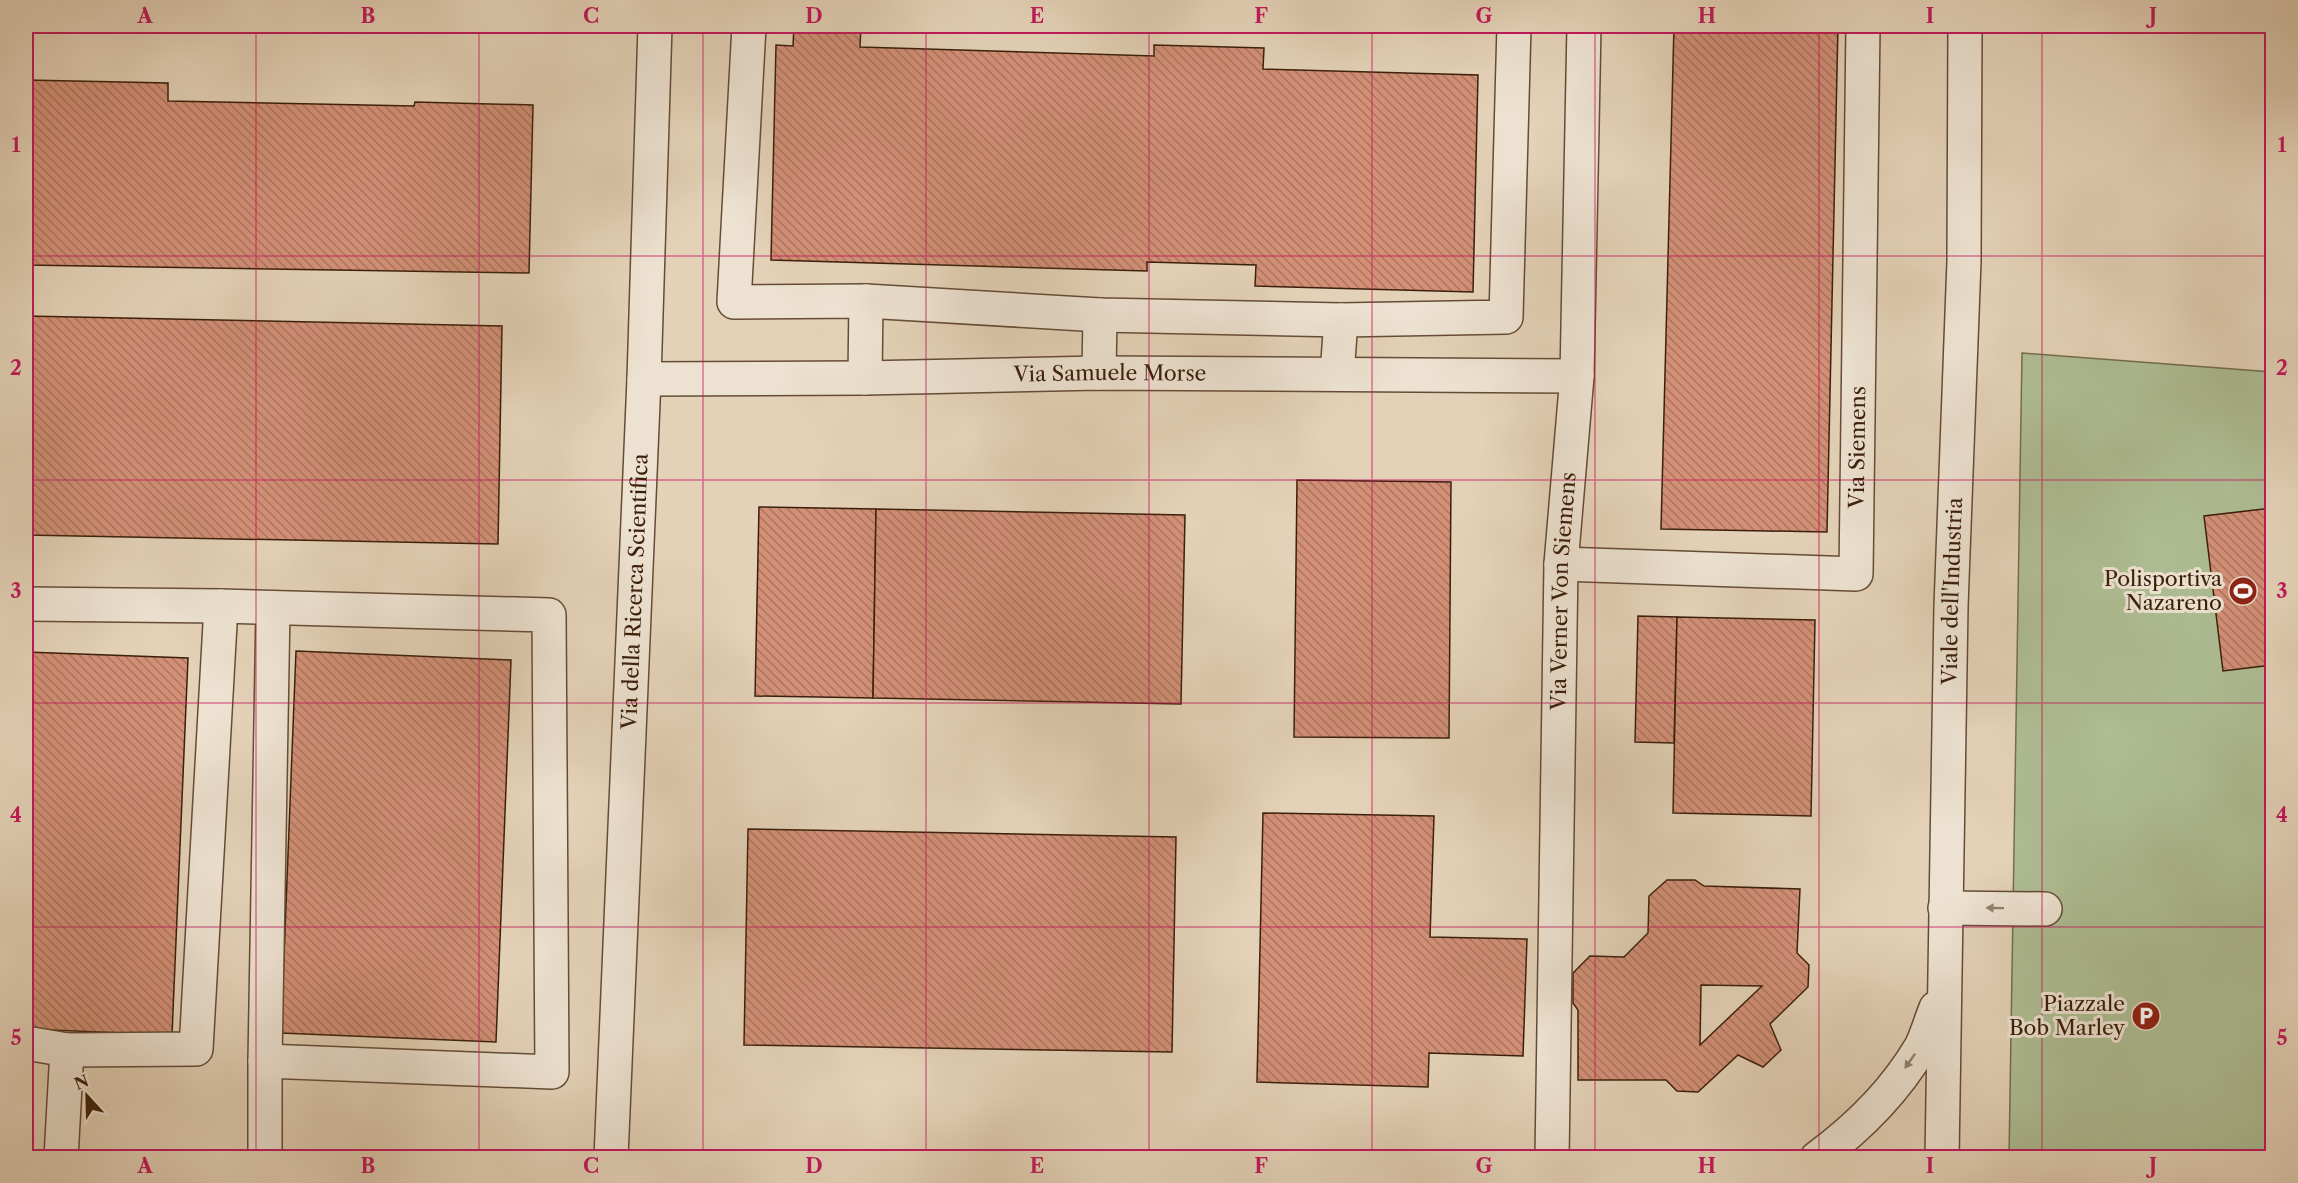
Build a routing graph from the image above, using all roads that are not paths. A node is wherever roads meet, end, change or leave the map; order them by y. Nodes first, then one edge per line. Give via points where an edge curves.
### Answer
1 (655, 26) edge
2 (748, 26) edge
3 (1514, 26) edge
4 (1584, 26) edge
5 (1863, 26) edge
6 (1965, 26) edge
7 (866, 301) junction
8 (1100, 315) junction
9 (1341, 320) junction
10 (1100, 373) junction
11 (1337, 374) junction
12 (1577, 376) junction
13 (864, 378) junction
14 (644, 379) junction
15 (1561, 564) junction
16 (26, 604) edge
17 (221, 606) junction
18 (273, 608) junction
19 (1945, 908) junction
20 (2045, 909) dead end
21 (1943, 989) junction
22 (26, 1043) edge
23 (67, 1050) junction
24 (265, 1061) junction
25 (61, 1158) edge
26 (265, 1158) edge
27 (611, 1158) edge
28 (1552, 1158) edge
29 (1817, 1158) edge
30 (1942, 1158) edge

1 - 14 street, Via della Ricerca Scientifica
2 - 7 street via 734,302
3 - 9 street via 1506,317
4 - 12 street, Via Verner Von Siemens
5 - 15 street, Via Siemens via 1856,574
6 - 19 street, Viale dell'Industria via 1964,261
7 - 8 street
7 - 13 street
8 - 9 street
8 - 10 street
9 - 11 street
10 - 11 street, Via Samuele Morse
10 - 13 street, Via Samuele Morse
11 - 12 street, Via Samuele Morse
12 - 15 street, Via Verner Von Siemens
13 - 14 street, Via Samuele Morse
14 - 27 street, Via della Ricerca Scientifica
15 - 28 street, Via Verner Von Siemens
16 - 17 street
17 - 18 street
17 - 23 street via 196,1050
18 - 24 street
18 - 24 street via 549,615 552,1072
20 -> 19 street
19 - 21 street, Viale dell'Industria
21 -> 29 street via 1921,1046 1883,1101
21 - 30 street, Viale dell'Industria
22 - 23 street
23 - 25 street
24 - 26 street

